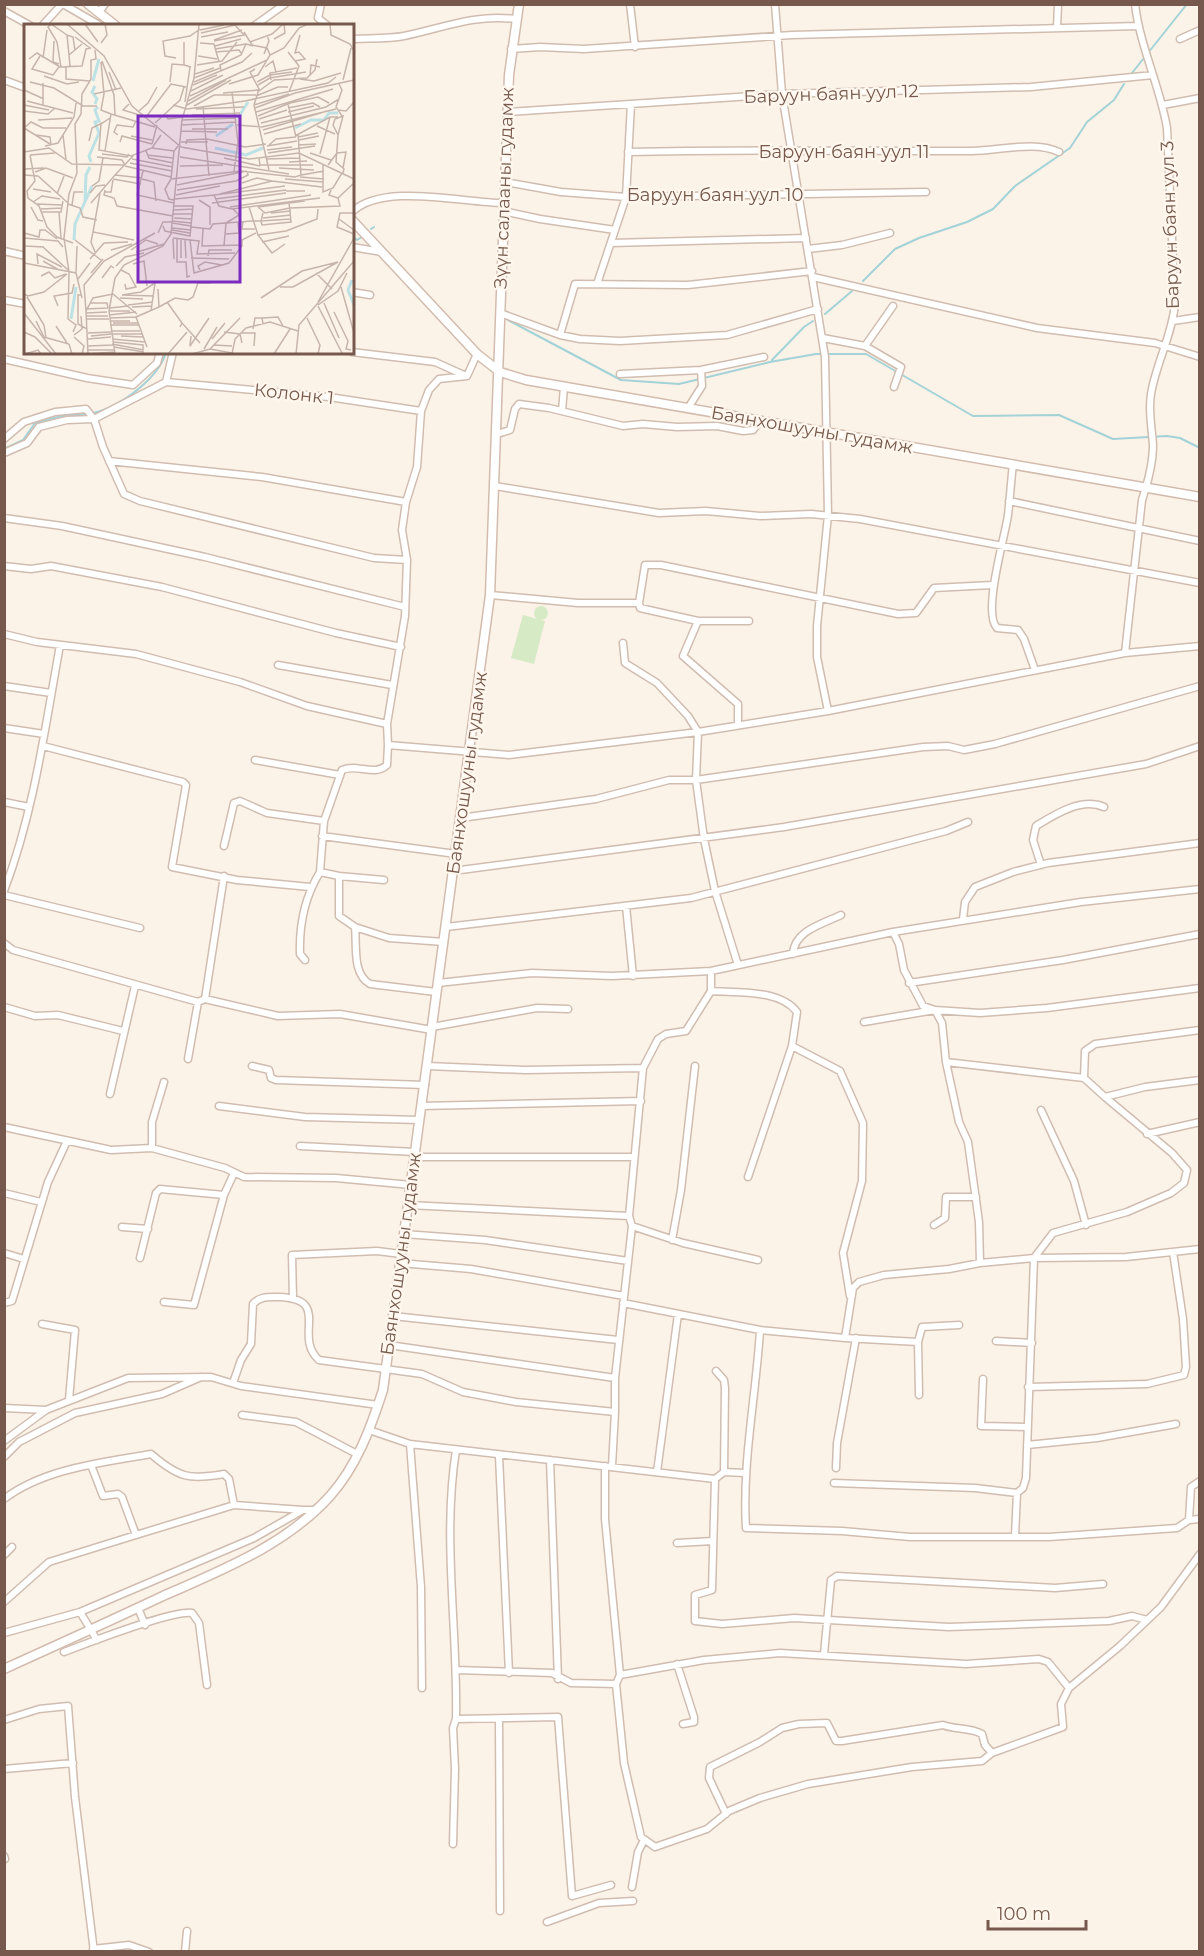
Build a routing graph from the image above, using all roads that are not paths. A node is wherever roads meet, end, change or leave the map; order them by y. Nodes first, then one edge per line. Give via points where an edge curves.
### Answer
1 (62, 4) edge
2 (88, 4) edge
3 (105, 4) edge
4 (285, 4) edge
5 (321, 4) edge
6 (519, 4) edge
7 (630, 4) edge
8 (774, 4) edge
9 (1058, 4) edge
10 (1135, 4) edge
11 (4, 11) edge
12 (99, 12) junction
13 (318, 18) junction
14 (515, 19) junction
15 (28, 24) edge
16 (44, 24) edge
17 (97, 24) edge
18 (114, 24) edge
19 (257, 24) edge
20 (315, 24) edge
21 (326, 24) edge
22 (1138, 26) junction
23 (1057, 28) junction
24 (1200, 30) edge
25 (777, 36) junction
26 (354, 39) edge
27 (1180, 39) dead end
28 (635, 46) junction
29 (511, 49) junction
30 (1154, 75) junction
31 (4, 80) edge
32 (24, 87) edge
33 (782, 94) junction
34 (1200, 98) edge
35 (631, 104) junction
36 (1163, 105) junction
37 (507, 112) junction
38 (792, 149) junction
39 (628, 152) junction
40 (1059, 152) dead end
41 (505, 182) junction
42 (926, 192) dead end
43 (799, 195) junction
44 (626, 197) junction
45 (503, 207) junction
46 (354, 210) edge
47 (354, 222) edge
48 (615, 230) junction
49 (890, 233) dead end
50 (806, 238) junction
51 (611, 243) junction
52 (354, 247) edge
53 (808, 249) junction
54 (4, 250) edge
55 (386, 252) junction
56 (24, 255) edge
57 (813, 274) junction
58 (597, 284) junction
59 (354, 292) edge
60 (370, 295) dead end
61 (4, 300) edge
62 (24, 304) edge
63 (893, 306) dead end
64 (818, 309) junction
65 (500, 313) junction
66 (1200, 317) edge
67 (1173, 321) junction
68 (560, 335) junction
69 (823, 338) junction
70 (865, 346) junction
71 (1166, 347) junction
72 (354, 352) edge
73 (159, 354) edge
74 (173, 354) edge
75 (477, 354) junction
76 (764, 357) dead end
77 (1200, 357) edge
78 (4, 359) edge
79 (500, 372) junction
80 (620, 374) dead end
81 (467, 376) junction
82 (702, 376) junction
83 (166, 382) junction
84 (564, 387) junction
85 (894, 387) dead end
86 (688, 408) junction
87 (421, 411) junction
88 (562, 411) junction
89 (91, 416) junction
90 (760, 421) junction
91 (826, 432) junction
92 (497, 434) junction
93 (4, 440) edge
94 (4, 453) edge
95 (108, 461) junction
96 (1013, 464) junction
97 (495, 486) junction
98 (1146, 487) junction
99 (1200, 497) edge
100 (1009, 501) junction
101 (406, 502) junction
102 (828, 515) junction
103 (4, 518) edge
104 (1139, 528) junction
105 (1200, 541) edge
106 (1001, 544) junction
107 (407, 560) junction
108 (4, 566) edge
109 (1133, 569) junction
110 (1200, 583) edge
111 (992, 585) junction
112 (490, 595) junction
113 (821, 598) junction
114 (639, 603) junction
115 (405, 607) junction
116 (698, 621) junction
117 (749, 621) dead end
118 (4, 634) edge
119 (623, 642) dead end
120 (60, 645) junction
121 (1200, 646) edge
122 (401, 647) junction
123 (1125, 653) junction
124 (278, 665) dead end
125 (1035, 670) junction
126 (392, 685) junction
127 (4, 686) edge
128 (1200, 686) edge
129 (51, 693) junction
130 (828, 711) junction
131 (387, 724) junction
132 (738, 725) junction
133 (4, 728) edge
134 (698, 732) junction
135 (44, 734) junction
136 (388, 745) junction
137 (43, 746) junction
138 (1200, 746) edge
139 (469, 754) junction
140 (255, 760) dead end
141 (340, 775) junction
142 (696, 780) junction
143 (4, 802) edge
144 (29, 807) junction
145 (1104, 807) dead end
146 (461, 818) junction
147 (324, 821) junction
148 (968, 822) dead end
149 (322, 836) junction
150 (704, 839) junction
151 (1200, 843) edge
152 (224, 846) dead end
153 (456, 854) junction
154 (1041, 865) junction
155 (453, 871) junction
156 (320, 872) junction
157 (224, 876) junction
158 (339, 876) junction
159 (384, 880) dead end
160 (310, 887) junction
161 (1200, 889) edge
162 (715, 891) junction
163 (4, 893) edge
164 (626, 906) junction
165 (841, 915) dead end
166 (963, 919) junction
167 (356, 927) junction
168 (446, 927) junction
169 (140, 928) dead end
170 (893, 932) junction
171 (1200, 934) edge
172 (444, 942) junction
173 (4, 943) edge
174 (793, 954) junction
175 (305, 960) dead end
176 (738, 965) junction
177 (711, 971) junction
178 (633, 976) junction
179 (909, 983) junction
180 (135, 986) junction
181 (437, 988) junction
182 (1200, 988) edge
183 (711, 991) junction
184 (205, 999) junction
185 (198, 1002) junction
186 (4, 1007) edge
187 (568, 1010) dead end
188 (935, 1010) junction
189 (864, 1022) dead end
190 (432, 1029) junction
191 (1200, 1030) edge
192 (123, 1031) junction
193 (792, 1046) junction
194 (188, 1059) dead end
195 (946, 1062) junction
196 (252, 1066) dead end
197 (427, 1066) junction
198 (695, 1066) dead end
199 (643, 1068) junction
200 (1084, 1078) junction
201 (1200, 1080) edge
202 (164, 1082) dead end
203 (424, 1085) junction
204 (110, 1094) dead end
205 (1105, 1097) junction
206 (641, 1101) junction
207 (219, 1106) dead end
208 (421, 1106) junction
209 (1041, 1110) dead end
210 (420, 1119) junction
211 (1200, 1122) edge
212 (4, 1127) edge
213 (1147, 1134) junction
214 (67, 1141) junction
215 (300, 1146) dead end
216 (152, 1148) junction
217 (415, 1154) junction
218 (634, 1157) junction
219 (234, 1173) junction
220 (748, 1177) dead end
221 (411, 1185) junction
222 (4, 1193) edge
223 (224, 1195) junction
224 (976, 1197) junction
225 (41, 1202) junction
226 (408, 1205) junction
227 (629, 1216) junction
228 (934, 1225) dead end
229 (1086, 1225) junction
230 (632, 1226) junction
231 (122, 1227) dead end
232 (148, 1229) junction
233 (404, 1234) junction
234 (672, 1240) junction
235 (1200, 1249) edge
236 (1173, 1252) junction
237 (4, 1253) edge
238 (24, 1258) junction
239 (140, 1258) dead end
240 (401, 1258) junction
241 (1034, 1258) junction
242 (758, 1260) dead end
243 (627, 1261) junction
244 (980, 1263) junction
245 (292, 1298) junction
246 (623, 1300) junction
247 (850, 1300) junction
248 (164, 1302) dead end
249 (4, 1303) edge
250 (678, 1314) junction
251 (393, 1316) junction
252 (42, 1324) dead end
253 (959, 1325) dead end
254 (760, 1330) junction
255 (845, 1338) junction
256 (856, 1338) junction
257 (618, 1340) junction
258 (996, 1341) dead end
259 (918, 1342) junction
260 (1032, 1343) junction
261 (389, 1345) junction
262 (385, 1371) junction
263 (716, 1371) dead end
264 (201, 1377) junction
265 (615, 1377) junction
266 (983, 1379) dead end
267 (233, 1383) junction
268 (1028, 1387) junction
269 (919, 1395) dead end
270 (69, 1400) junction
271 (378, 1405) junction
272 (4, 1408) edge
273 (46, 1410) junction
274 (615, 1412) junction
275 (242, 1415) dead end
276 (1176, 1424) dead end
277 (1027, 1427) junction
278 (369, 1430) junction
279 (4, 1441) edge
280 (410, 1444) junction
281 (1027, 1446) junction
282 (456, 1450) junction
283 (357, 1454) junction
284 (499, 1455) junction
285 (4, 1457) edge
286 (550, 1460) junction
287 (91, 1465) junction
288 (608, 1466) junction
289 (836, 1468) dead end
290 (657, 1472) junction
291 (724, 1472) junction
292 (745, 1473) junction
293 (715, 1479) junction
294 (1200, 1481) edge
295 (834, 1483) dead end
296 (1017, 1493) junction
297 (4, 1499) edge
298 (234, 1505) junction
299 (303, 1510) junction
300 (316, 1510) junction
301 (1200, 1519) edge
302 (1189, 1520) junction
303 (136, 1535) junction
304 (1015, 1536) junction
305 (712, 1541) junction
306 (677, 1543) dead end
307 (12, 1547) dead end
308 (1200, 1554) edge
309 (4, 1556) edge
310 (1103, 1584) dead end
311 (4, 1602) edge
312 (138, 1608) junction
313 (80, 1612) junction
314 (1147, 1620) junction
315 (826, 1622) junction
316 (145, 1624) junction
317 (92, 1629) junction
318 (4, 1633) edge
319 (97, 1640) junction
320 (64, 1652) dead end
321 (824, 1654) junction
322 (677, 1664) junction
323 (4, 1669) edge
324 (457, 1670) junction
325 (509, 1672) junction
326 (620, 1675) junction
327 (558, 1679) junction
328 (616, 1684) junction
329 (207, 1685) dead end
330 (422, 1688) dead end
331 (1069, 1688) junction
332 (456, 1719) junction
333 (499, 1719) junction
334 (4, 1720) edge
335 (683, 1724) dead end
336 (992, 1753) junction
337 (73, 1763) junction
338 (4, 1768) edge
339 (726, 1814) junction
340 (644, 1840) junction
341 (453, 1844) dead end
342 (611, 1885) dead end
343 (632, 1887) dead end
344 (633, 1900) dead end
345 (500, 1911) dead end
346 (547, 1922) dead end
347 (187, 1931) dead end
348 (93, 1950) edge
349 (149, 1952) edge
350 (185, 1952) edge

1 - 16 street
1 - 17 street
2 - 12 main road
3 - 12 street
4 - 19 street
5 - 13 street
6 - 14 main road, Зүүн салааны гудамж
7 - 28 street
8 - 25 street
9 - 23 street
10 - 22 street, Баруун баян уул 3
11 - 15 street
12 - 18 main road
13 - 20 street
13 - 21 street
14 - 26 street via 495,17 447,23 403,36
14 - 29 main road, Зүүн салааны гудамж
22 - 23 street
22 - 30 street, Баруун баян уул 3
23 - 25 street
24 - 27 street
25 - 28 street
25 - 33 street
28 - 29 street
29 - 37 main road, Зүүн салааны гудамж
30 - 33 street, Баруун баян уул 12 via 1031,87
30 - 36 street, Баруун баян уул 3
31 - 32 street
33 - 35 street, Баруун баян уул 12
33 - 38 street
34 - 36 street
35 - 37 street, Баруун баян уул 12
35 - 39 street
36 - 67 street, Баруун баян уул 3
37 - 41 main road, Зүүн салааны гудамж
38 - 39 street, Баруун баян уул 11
38 - 40 street, Баруун баян уул 11 via 989,151 1040,147
38 - 43 street
39 - 44 street
41 - 44 street, Баруун баян уул 10 via 561,192
41 - 45 main road, Зүүн салааны гудамж
42 - 43 street, Баруун баян уул 10
43 - 44 street, Баруун баян уул 10
43 - 50 street
44 - 48 street
45 - 46 street via 393,196 361,203
45 - 48 street via 540,219
45 - 65 main road, Зүүн салааны гудамж
47 - 55 main road
48 - 51 street
49 - 53 street
50 - 51 street
50 - 53 street
51 - 58 street
52 - 55 street
53 - 57 street
54 - 56 street
55 - 75 main road
57 - 58 street via 688,285
57 - 64 street
57 - 71 street via 1037,328
58 - 68 street via 575,284
59 - 60 street
61 - 62 street
63 - 70 street
64 - 68 street via 727,335 620,341
64 - 69 street
65 - 68 street
65 - 79 main road, Зүүн салааны гудамж
66 - 67 street
67 - 71 street, Баруун баян уул 3
69 - 70 street
69 - 91 street
70 - 85 street via 901,367
71 - 77 street
71 - 98 street, Баруун баян уул 3 via 1152,390 1153,447
72 - 81 street via 435,362
73 - 78 street via 157,363 133,385
74 - 83 street
75 - 79 main road
75 - 81 street
76 - 82 street
79 - 84 main road, Баянхошууны гудамж
79 - 92 main road, Баянхошууны гудамж
80 - 82 street
81 - 87 street via 439,379 429,390
82 - 86 street
83 - 87 street, Колонк 1
83 - 89 street
84 - 86 main road, Баянхошууны гудамж
84 - 88 street
86 - 90 main road, Баянхошууны гудамж
87 - 101 street via 417,467
88 - 90 street via 623,426 717,426 743,431 753,430
88 - 92 street via 519,404 510,430
89 - 93 street via 86,409 55,412 24,422
89 - 94 street via 39,427 27,443
89 - 95 street
90 - 91 main road, Баянхошууны гудамж
91 - 96 main road, Баянхошууны гудамж
91 - 102 street
92 - 97 main road, Баянхошууны гудамж
95 - 101 street via 262,477
95 - 107 street via 124,494 140,501 374,558
96 - 98 main road, Баянхошууны гудамж
96 - 100 street
97 - 102 street via 659,513
97 - 112 main road, Баянхошууны гудамж
98 - 99 main road, Баянхошууны гудамж
98 - 104 street, Баруун баян уул 3
100 - 104 street
100 - 106 street
101 - 107 street via 402,530
102 - 106 street
102 - 113 street
103 - 115 street via 194,555
104 - 105 street
104 - 109 street, Баруун баян уул 3
106 - 109 street
106 - 111 street
107 - 115 street
108 - 122 street via 51,566 162,587
109 - 110 street
109 - 123 street, Баруун баян уул 3
111 - 113 street via 934,588 916,613 898,614
111 - 125 street via 994,625 1018,630
112 - 114 street via 578,603
112 - 139 main road, Баянхошууны гудамж
113 - 114 street via 645,565
113 - 130 street via 817,657
114 - 116 street via 640,608
115 - 122 street
116 - 117 street
116 - 132 street via 683,656 738,704
118 - 120 street
119 - 134 street via 625,663 657,683
120 - 129 street
120 - 131 street via 136,654 240,682 307,706
121 - 123 street
122 - 126 street
123 - 125 street
124 - 126 street
125 - 130 street
126 - 131 street
127 - 129 street
128 - 142 street via 964,750 923,747
129 - 135 street
130 - 132 street
131 - 136 street
132 - 134 street
133 - 135 street
134 - 139 street via 509,755
134 - 142 street
135 - 137 street
136 - 139 street
136 - 141 street via 387,765 383,769 351,766
137 - 144 street
137 - 157 street via 183,782 186,785 172,867
138 - 150 street via 1137,766
139 - 146 main road, Баянхошууны гудамж
140 - 141 street
141 - 147 street
142 - 146 street via 669,780 596,799
142 - 150 street
143 - 144 street
144 - 163 street via 20,850
145 - 154 street via 1097,804 1066,810 1036,826 1033,840
146 - 153 main road, Баянхошууны гудамж
147 - 149 street
147 - 152 street via 280,816 240,801 234,803
148 - 162 street
149 - 153 street
149 - 156 street
150 - 155 street
150 - 162 street
151 - 154 street
153 - 155 main road, Баянхошууны гудамж
154 - 166 street via 975,887 965,902
155 - 168 main road, Баянхошууны гудамж
156 - 158 street
156 - 160 street
157 - 160 street
157 - 184 street
158 - 159 street
158 - 167 street via 339,916
160 - 175 street via 300,936 300,954
161 - 166 street
162 - 164 street
162 - 176 street
163 - 169 street
164 - 168 street
164 - 178 street
165 - 174 street via 806,931 793,947
166 - 170 street
167 - 172 street via 388,938
167 - 181 street via 358,972 362,979 370,984
168 - 172 main road, Баянхошууны гудамж
170 - 174 street
170 - 179 street
171 - 179 street
172 - 181 main road, Баянхошууны гудамж
173 - 180 street via 13,950
174 - 176 street
176 - 177 street
177 - 178 street
177 - 183 street
178 - 181 street via 532,973
179 - 188 street via 923,1006
180 - 185 street
180 - 192 street
181 - 190 main road, Баянхошууны гудамж
182 - 188 street via 1047,1008 980,1013
183 - 193 street via 749,993 791,1004 797,1012
183 - 199 street via 686,1031 658,1039
184 - 185 street
184 - 190 street via 278,1016 340,1014
185 - 194 street
186 - 192 street
187 - 190 street via 537,1008
188 - 189 street
188 - 195 street via 942,1023
190 - 197 main road, Баянхошууны гудамж
191 - 200 street via 1095,1044 1085,1051
192 - 204 street
193 - 220 street
193 - 247 street via 840,1071 863,1123 862,1181 843,1252
195 - 200 street
195 - 224 street via 959,1122 968,1142
196 - 203 street via 269,1070 276,1080
197 - 199 street via 525,1070
197 - 203 main road, Баянхошууны гудамж
198 - 234 street
199 - 206 street
200 - 205 street
201 - 205 street
202 - 216 street via 152,1122
203 - 208 main road, Баянхошууны гудамж
205 - 213 street
206 - 208 street
206 - 218 street
207 - 210 street via 305,1117
208 - 210 main road, Баянхошууны гудамж
209 - 229 street via 1074,1181
210 - 217 main road, Баянхошууны гудамж
211 - 213 street
212 - 214 street
213 - 229 street via 1187,1170 1184,1183 1149,1203
214 - 216 street via 111,1150
214 - 225 street
215 - 217 street
216 - 219 street
217 - 218 street
217 - 221 main road, Баянхошууны гудамж
218 - 227 street
219 - 221 street via 257,1178 336,1178
219 - 223 street
221 - 226 main road, Баянхошууны гудамж
222 - 225 street
223 - 232 street via 160,1189
223 - 248 street via 194,1305
224 - 228 street via 946,1197 945,1218
224 - 244 street
225 - 238 street
226 - 227 street
226 - 233 main road, Баянхошууны гудамж
227 - 230 street
229 - 241 street via 1053,1233
230 - 234 street
230 - 243 street
231 - 232 street
232 - 239 street
233 - 240 main road, Баянхошууны гудамж
233 - 243 street via 474,1239
234 - 242 street
235 - 236 street
236 - 241 street
236 - 268 street via 1183,1319 1184,1375 1148,1384
237 - 238 street
238 - 249 street via 12,1301
240 - 245 street via 377,1251 292,1255
240 - 246 street
240 - 251 main road, Баянхошууны гудамж
241 - 244 street
241 - 260 street
243 - 246 street
244 - 247 street via 884,1275 859,1282
245 - 262 street via 306,1305 309,1345 319,1360
245 - 267 street via 267,1297 253,1304 251,1344
246 - 250 street
246 - 257 street
247 - 255 street
250 - 254 street
250 - 290 street
251 - 257 street
251 - 261 main road, Баянхошууны гудамж
252 - 270 street via 75,1330
253 - 259 street via 922,1327
254 - 255 street
254 - 292 street
255 - 256 street
256 - 259 street
256 - 289 street
257 - 265 street
258 - 260 street
259 - 269 street
260 - 268 street
261 - 262 main road, Баянхошууны гудамж
261 - 265 street
262 - 271 main road, Баянхошууны гудамж
262 - 274 street via 422,1374 449,1388 495,1398
263 - 291 street via 725,1388
264 - 267 street
264 - 270 street via 128,1378
264 - 285 street via 162,1394 75,1413 19,1442
265 - 274 street
266 - 277 street via 981,1426
267 - 271 street
268 - 277 street
270 - 273 street
271 - 278 main road, Баянхошууны гудамж
272 - 273 street
273 - 279 street
274 - 288 street
275 - 283 street via 296,1422
276 - 281 street
277 - 281 street
278 - 280 street
278 - 283 main road, Баянхошууны гудамж
280 - 282 street
280 - 330 street via 421,1587
281 - 296 street via 1026,1478
282 - 284 street
282 - 324 street via 450,1488
283 - 300 main road, Баянхошууны гудамж via 332,1494
284 - 286 street
284 - 325 street
286 - 288 street
286 - 327 street
287 - 297 street via 50,1476
287 - 298 street via 151,1454 167,1467 195,1479 224,1474 229,1479
287 - 303 street via 103,1496 123,1497
288 - 290 street
288 - 326 street via 605,1520
290 - 293 street
291 - 292 street
291 - 293 street
292 - 304 street via 747,1528 910,1537
293 - 305 street
294 - 302 street via 1191,1487
295 - 296 street
296 - 304 street
298 - 299 street
298 - 303 street
299 - 300 street
299 - 313 street via 254,1538
300 - 312 main road, Баянхошууны гудамж via 261,1549
301 - 302 street
302 - 304 street via 1177,1528
303 - 311 street via 50,1562
305 - 306 street
305 - 315 street via 712,1590 694,1595 695,1621 722,1624 794,1618
307 - 309 street
308 - 314 street
310 - 315 street via 1055,1588 837,1576 831,1580
312 - 316 street
312 - 317 main road, Баянхошууны гудамж
313 - 317 street
313 - 318 street
314 - 315 street via 1132,1616 1109,1621 949,1627
314 - 331 street
315 - 321 street
316 - 319 street
316 - 329 street via 184,1613 195,1616
317 - 319 street
317 - 323 main road, Баянхошууны гудамж
319 - 320 street
321 - 322 street via 780,1653
321 - 331 street via 966,1664 1039,1659 1048,1662
322 - 326 street
322 - 335 street via 694,1717 694,1722
324 - 325 street
324 - 332 street
325 - 327 street via 552,1673
326 - 328 street
327 - 328 street via 592,1686
328 - 340 street via 624,1763 640,1837
331 - 336 street via 1061,1704 1063,1727
332 - 333 street
332 - 341 street
333 - 342 street via 558,1717 572,1896
333 - 345 street
334 - 337 street via 39,1709 68,1706
336 - 339 street via 982,1761 912,1767 808,1784 760,1798
336 - 339 street via 982,1734 973,1729 943,1725 836,1741 827,1723 790,1725 710,1767 709,1778
337 - 338 street
337 - 348 street
339 - 340 street via 707,1829 655,1847
340 - 343 street
344 - 346 street via 599,1903
347 - 350 street
348 - 349 street via 129,1945

